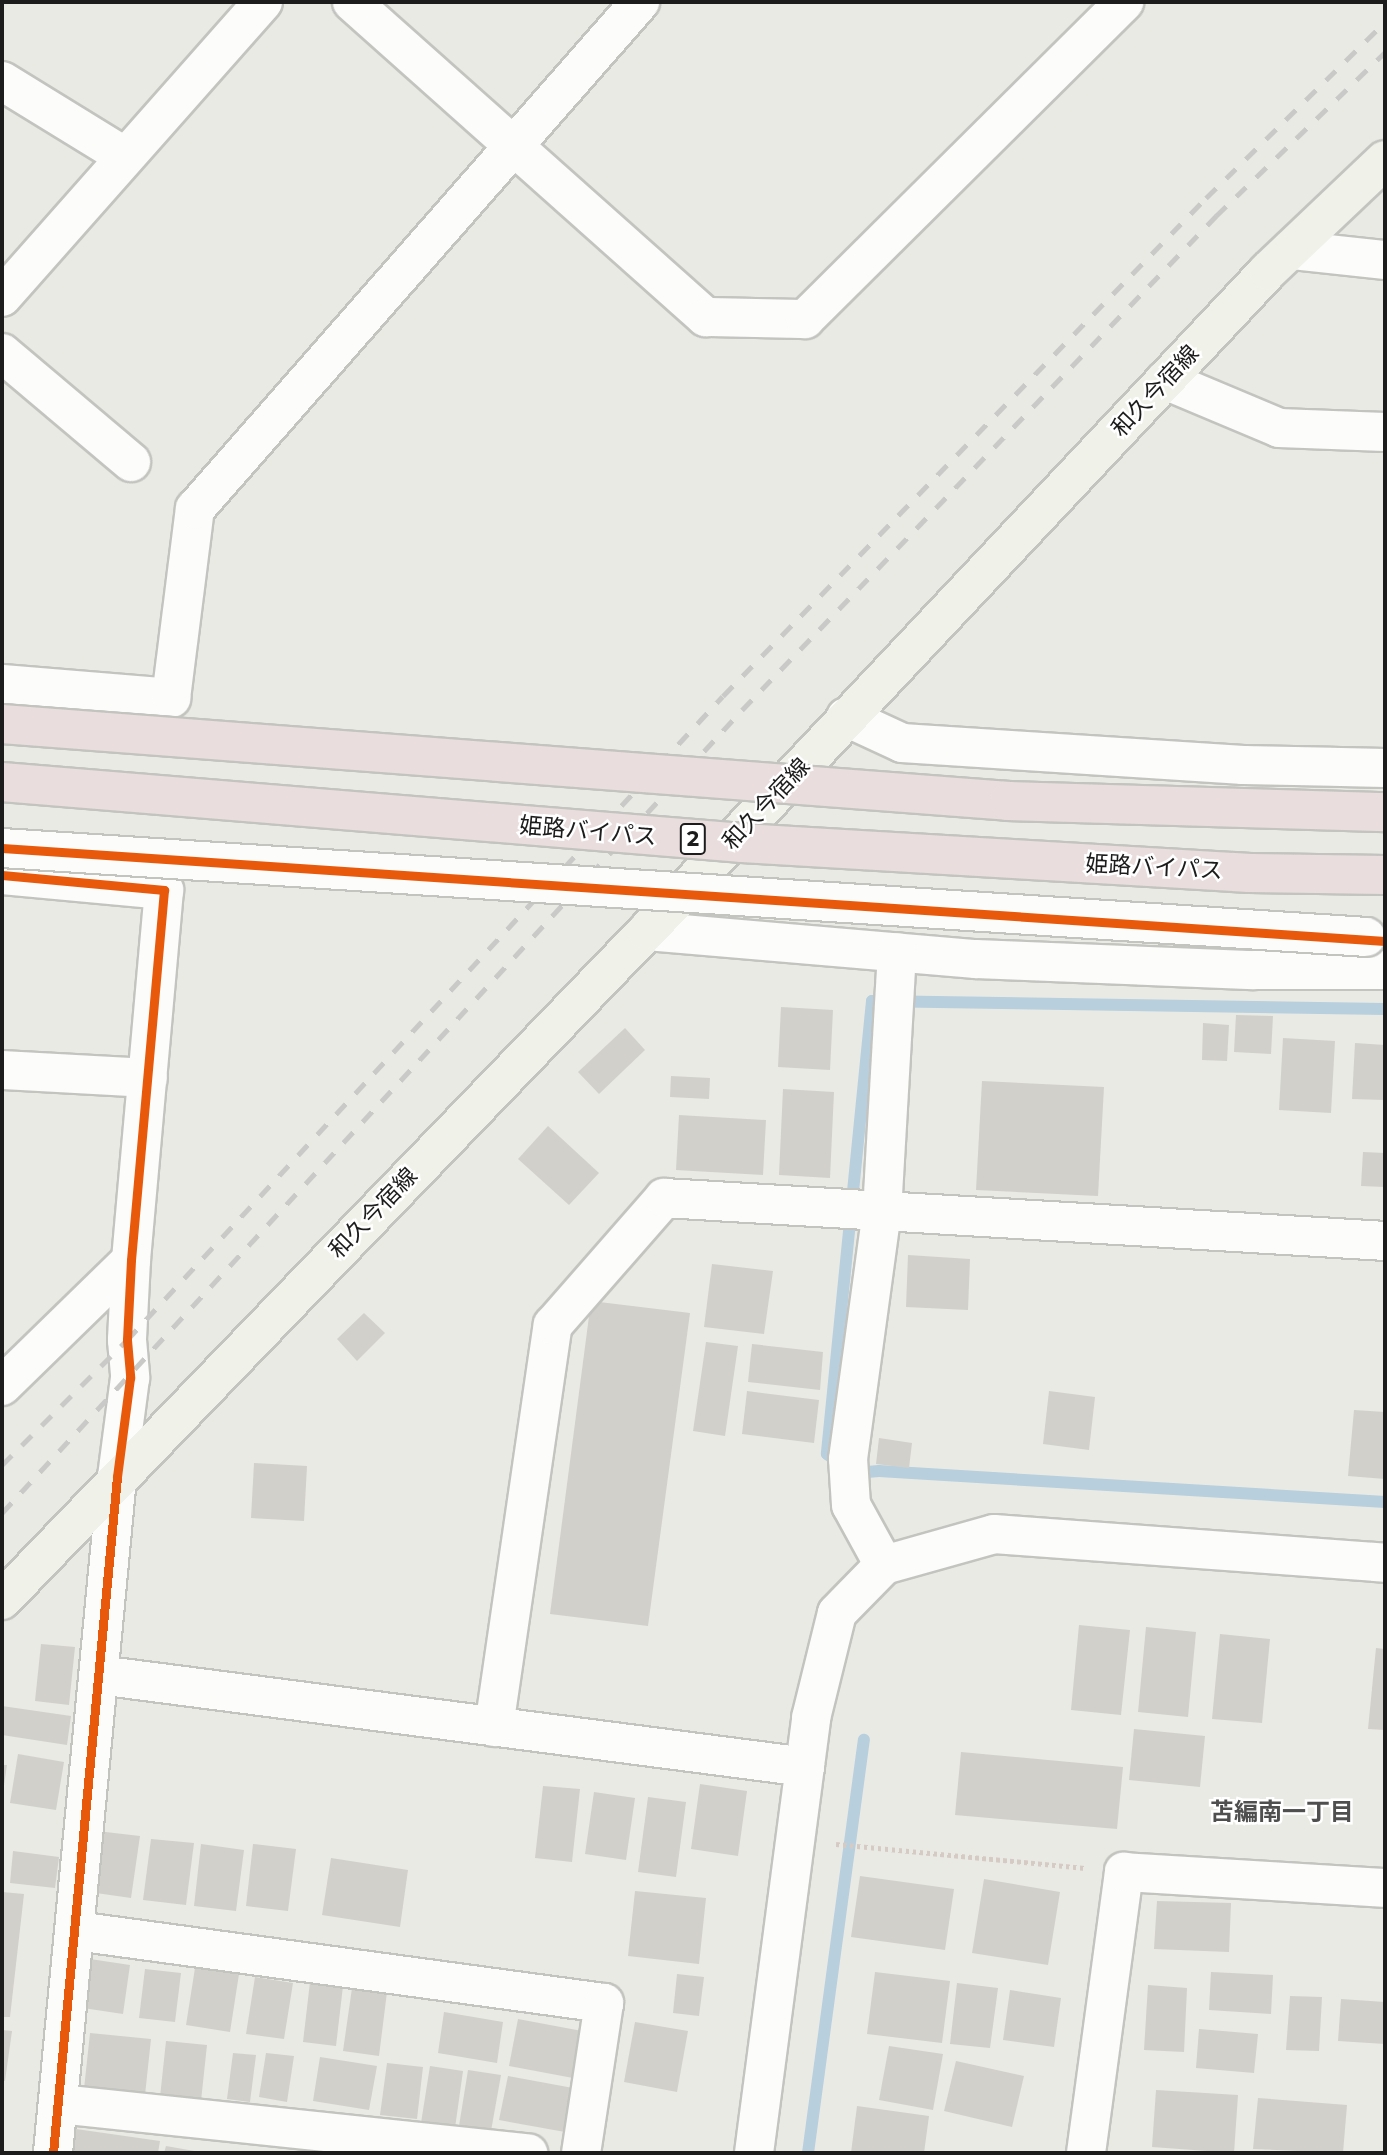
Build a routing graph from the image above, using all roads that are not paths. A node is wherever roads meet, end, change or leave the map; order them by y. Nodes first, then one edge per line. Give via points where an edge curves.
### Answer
1 (263, 2) edge
2 (352, 2) edge
3 (640, 2) edge
4 (1124, 2) edge
5 (2, 81) edge
6 (514, 147) junction
7 (124, 156) junction
8 (1385, 160) edge
9 (1290, 250) junction
10 (1385, 260) edge
11 (2, 297) edge
12 (2, 353) edge
13 (1165, 380) junction
14 (1385, 432) edge
15 (131, 462) dead end
16 (2, 684) edge
17 (846, 718) junction
18 (2, 724) edge
19 (1385, 768) edge
20 (2, 782) edge
21 (1385, 812) edge
22 (2, 848) edge
23 (2, 875) edge
24 (1385, 876) edge
25 (647, 931) junction
26 (1376, 939) edge
27 (897, 953) junction
28 (1385, 970) edge
29 (2, 1070) edge
30 (148, 1078) junction
31 (882, 1212) junction
32 (1385, 1241) edge
33 (131, 1260) junction
34 (2, 1386) edge
35 (117, 1477) junction
36 (1385, 1563) edge
37 (884, 1564) junction
38 (2, 1600) edge
39 (99, 1675) junction
40 (494, 1727) junction
41 (804, 1767) junction
42 (1385, 1888) edge
43 (76, 1931) junction
44 (59, 2104) junction
45 (53, 2153) edge
46 (528, 2153) edge
47 (581, 2153) edge
48 (754, 2153) edge
49 (1086, 2153) edge

1 - 7 street
2 - 6 street
3 - 6 street
4 - 6 street via 805,318 706,317
5 - 7 street
6 - 16 street via 195,509 171,698
7 - 11 street
8 - 9 main road, 和久今宿線
9 - 10 street
9 - 13 main road, 和久今宿線
12 - 15 street
13 - 14 street via 1279,428
13 - 17 main road, 和久今宿線
17 - 19 street via 902,743 1243,765
17 - 25 main road, 和久今宿線
18 - 21 highway, bridge via 1009,801
20 - 24 highway, 姫路バイパス / 2, bridge via 742,843 1250,873
22 - 26 street, bridge
23 - 30 street via 164,890
25 - 27 street
25 - 35 main road, 和久今宿線
27 - 28 street via 1254,970
27 - 31 street
29 - 30 street
30 - 33 street
31 - 32 street
31 - 37 street via 848,1459 851,1505
31 - 40 street via 664,1198 553,1325
33 - 34 street
33 - 35 street via 130,1378
35 - 38 main road, 和久今宿線
35 - 39 street
36 - 37 street via 994,1534
37 - 41 street via 837,1613
39 - 40 street
39 - 43 street
40 - 41 street
41 - 48 street
42 - 49 street via 1124,1872
43 - 44 street
43 - 47 street via 604,2003
44 - 45 street
44 - 46 street

